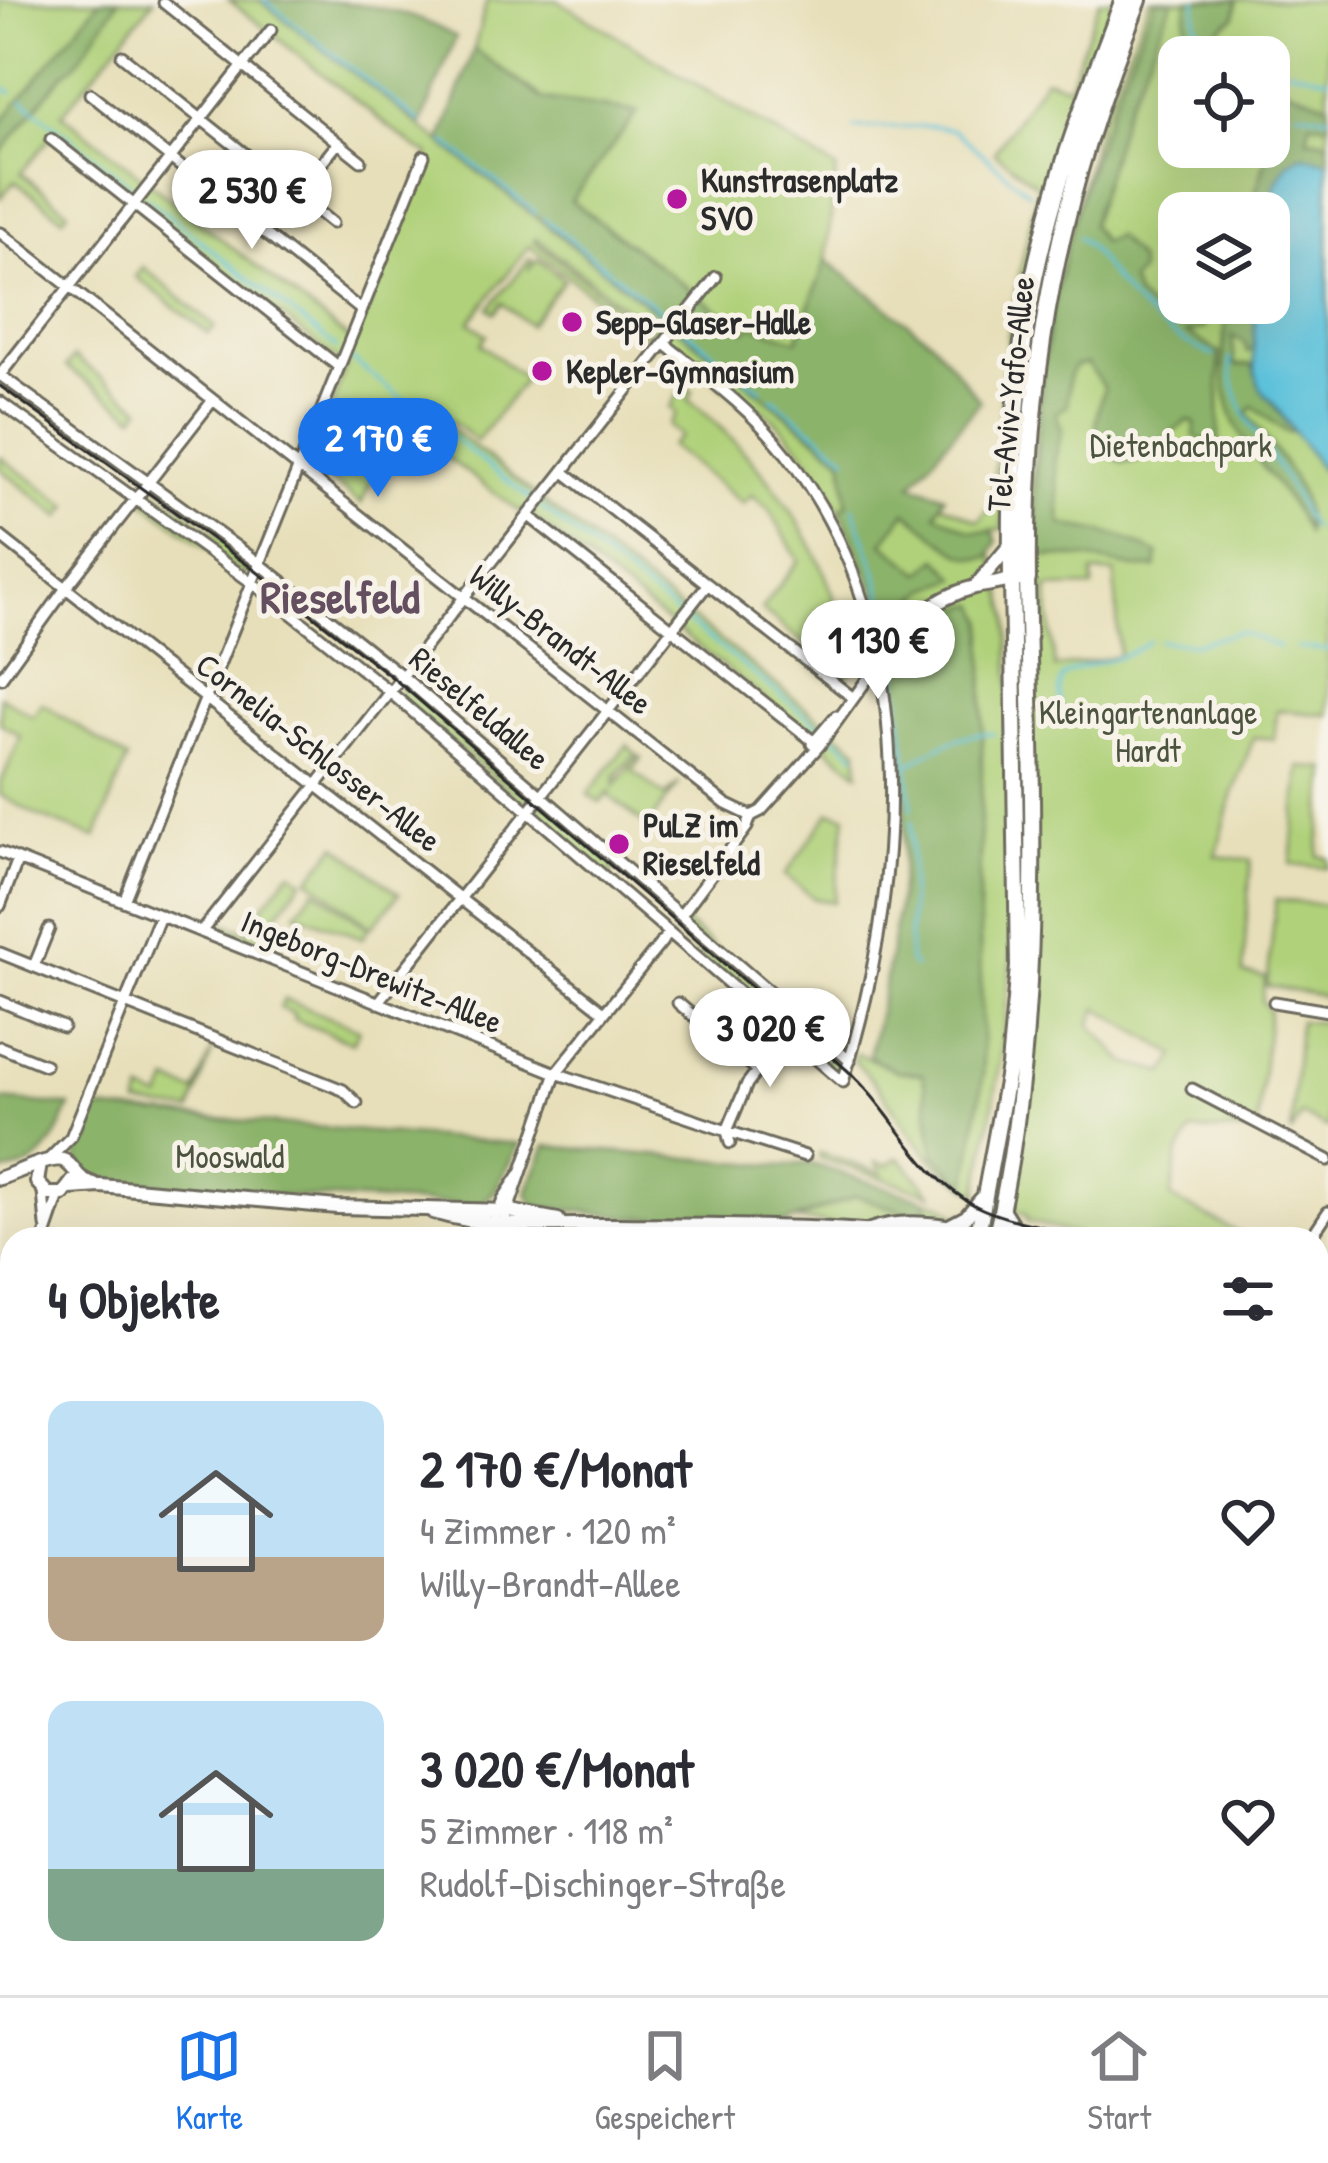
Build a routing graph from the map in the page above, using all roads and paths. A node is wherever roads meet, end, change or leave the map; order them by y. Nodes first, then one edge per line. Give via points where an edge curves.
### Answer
1 (1124, 0) edge
2 (1138, 0) edge
3 (164, 3) dead end
4 (271, 30) dead end
5 (122, 56) dead end
6 (242, 68) junction
7 (90, 94) dead end
8 (200, 121) junction
9 (51, 139) dead end
10 (338, 143) junction
11 (424, 156) dead end
12 (170, 159) junction
13 (361, 161) dead end
14 (296, 195) junction
15 (140, 198) junction
16 (332, 223) dead end
17 (1, 232) edge
18 (716, 277) dead end
19 (70, 286) junction
20 (361, 310) junction
21 (665, 344) junction
22 (342, 358) junction
23 (0, 375) edge
24 (212, 400) junction
25 (0, 401) edge
26 (298, 466) junction
27 (564, 472) junction
28 (143, 491) junction
29 (529, 515) junction
30 (0, 536) edge
31 (1012, 543) junction
32 (259, 563) junction
33 (253, 579) junction
34 (1020, 579) junction
35 (981, 583) junction
36 (707, 585) junction
37 (66, 588) junction
38 (466, 597) junction
39 (1012, 611) junction
40 (678, 622) junction
41 (879, 663) junction
42 (2, 678) edge
43 (396, 685) junction
44 (206, 697) junction
45 (852, 697) junction
46 (608, 710) junction
47 (822, 734) junction
48 (317, 785) junction
49 (542, 795) junction
50 (528, 812) junction
51 (751, 816) junction
52 (0, 852) edge
53 (18, 859) junction
54 (460, 898) junction
55 (124, 901) junction
56 (0, 906) edge
57 (681, 915) junction
58 (160, 916) junction
59 (49, 929) dead end
60 (201, 932) junction
61 (669, 933) junction
62 (0, 952) edge
63 (34, 966) junction
64 (0, 1001) edge
65 (1274, 1002) dead end
66 (124, 1003) junction
67 (378, 1003) junction
68 (678, 1004) dead end
69 (1328, 1010) edge
70 (604, 1012) junction
71 (63, 1027) dead end
72 (786, 1033) junction
73 (0, 1047) edge
74 (850, 1061) junction
75 (45, 1065) dead end
76 (756, 1070) junction
77 (556, 1073) junction
78 (1192, 1089) dead end
79 (357, 1102) dead end
80 (71, 1137) junction
81 (729, 1137) junction
82 (806, 1156) dead end
83 (1328, 1160) edge
84 (44, 1162) junction
85 (988, 1180) junction
86 (67, 1181) junction
87 (40, 1187) junction
88 (981, 1199) joint
89 (1002, 1209) junction
90 (433, 1212) junction
91 (501, 1216) junction
92 (472, 1224) junction
93 (46, 1226) joint
94 (474, 1227) edge
95 (493, 1227) edge
96 (500, 1227) edge
97 (668, 1227) edge
98 (952, 1227) edge
99 (980, 1227) edge
100 (1000, 1227) edge
101 (1014, 1227) edge

1 - 31 highway, Tel-Aviv-Yafo-Allee via 1039,257 1015,422
2 - 34 highway, Tel-Aviv-Yafo-Allee via 1081,156 1053,263 1030,421
3 - 6 street
4 - 6 street
5 - 8 street
6 - 8 street
6 - 10 street
7 - 12 street
8 - 12 street
8 - 14 street
9 - 15 street
10 - 13 street
10 - 14 street
11 - 20 street
12 - 15 street
12 - 20 street
14 - 16 street
15 - 19 street
15 - 22 street
17 - 19 street, Willy-Brandt-Allee
18 - 21 street
19 - 23 street
19 - 24 street, Willy-Brandt-Allee
20 - 22 street
21 - 27 street
21 - 41 street via 761,426 822,505 855,572
22 - 26 street
23 - 28 street, Rieselfeldallee
24 - 26 street, Willy-Brandt-Allee
24 - 28 street
25 - 28 street, Rieselfeldallee
26 - 32 street
26 - 38 street, Willy-Brandt-Allee
27 - 29 street
27 - 36 street
28 - 32 street, Rieselfeldallee
28 - 33 street, Rieselfeldallee
28 - 37 street
29 - 38 street
29 - 40 street
30 - 37 street, Cornelia-Schlosser-Allee
31 - 34 highway, Tel-Aviv-Yafo-Allee
31 - 35 main road
32 - 33 street
32 - 43 street, Rieselfeldallee
33 - 43 street, Rieselfeldallee
33 - 44 street
34 - 35 main road via 1001,574
34 - 39 main road, Tel-Aviv-Yafo-Allee
34 - 89 main road, Tel-Aviv-Yafo-Allee via 1032,947 1021,1096
35 - 39 main road
35 - 41 main road via 920,612
36 - 40 street
36 - 45 street
37 - 42 street
37 - 44 street, Cornelia-Schlosser-Allee
38 - 43 street
38 - 46 street, Willy-Brandt-Allee
39 - 85 main road, Tel-Aviv-Yafo-Allee via 1019,946 1013,1042
40 - 46 street
40 - 47 street
41 - 45 street
41 - 74 street via 888,855
43 - 48 street
43 - 49 street, Rieselfeldallee
43 - 50 street, Rieselfeldallee
44 - 48 street, Cornelia-Schlosser-Allee
44 - 55 street
45 - 47 street
46 - 49 street
46 - 51 street, Willy-Brandt-Allee via 734,811
47 - 51 street
48 - 54 street, Cornelia-Schlosser-Allee
48 - 60 street
49 - 50 street
49 - 57 street, Rieselfeldallee
50 - 54 street
50 - 61 street, Rieselfeldallee
51 - 57 street
52 - 53 street, Ingeborg-Drewitz-Allee
53 - 55 street, Ingeborg-Drewitz-Allee
53 - 56 street
54 - 67 street
54 - 70 street, Cornelia-Schlosser-Allee
55 - 58 street, Ingeborg-Drewitz-Allee
57 - 74 street, Rieselfeldallee
58 - 60 street, Ingeborg-Drewitz-Allee
58 - 66 street
59 - 63 street
60 - 67 street, Ingeborg-Drewitz-Allee
61 - 70 street
61 - 72 street, Rieselfeldallee
62 - 63 street
63 - 66 street
64 - 71 street
65 - 69 street
66 - 79 street
66 - 80 street
67 - 77 street, Ingeborg-Drewitz-Allee
68 - 76 street
70 - 77 street
72 - 74 street, Rieselfeldallee via 843,1082
72 - 76 street
73 - 75 street
76 - 81 street
77 - 81 street, Ingeborg-Drewitz-Allee
77 - 91 street
78 - 83 street
80 - 84 street
80 - 86 street
81 - 82 street, Ingeborg-Drewitz-Allee
84 - 86 main road via 61,1159
84 - 87 main road
84 - 87 main road via 0,1178
85 - 88 main road
85 - 99 main road, Tel-Aviv-Yafo-Allee
86 - 87 main road
86 - 90 main road
86 - 93 street
87 - 93 street
88 - 98 main road
89 - 100 main road, Tel-Aviv-Yafo-Allee
89 - 101 main road
90 - 91 main road
90 - 92 main road
91 - 92 main road
91 - 95 street
91 - 96 street
91 - 97 main road
92 - 94 street

